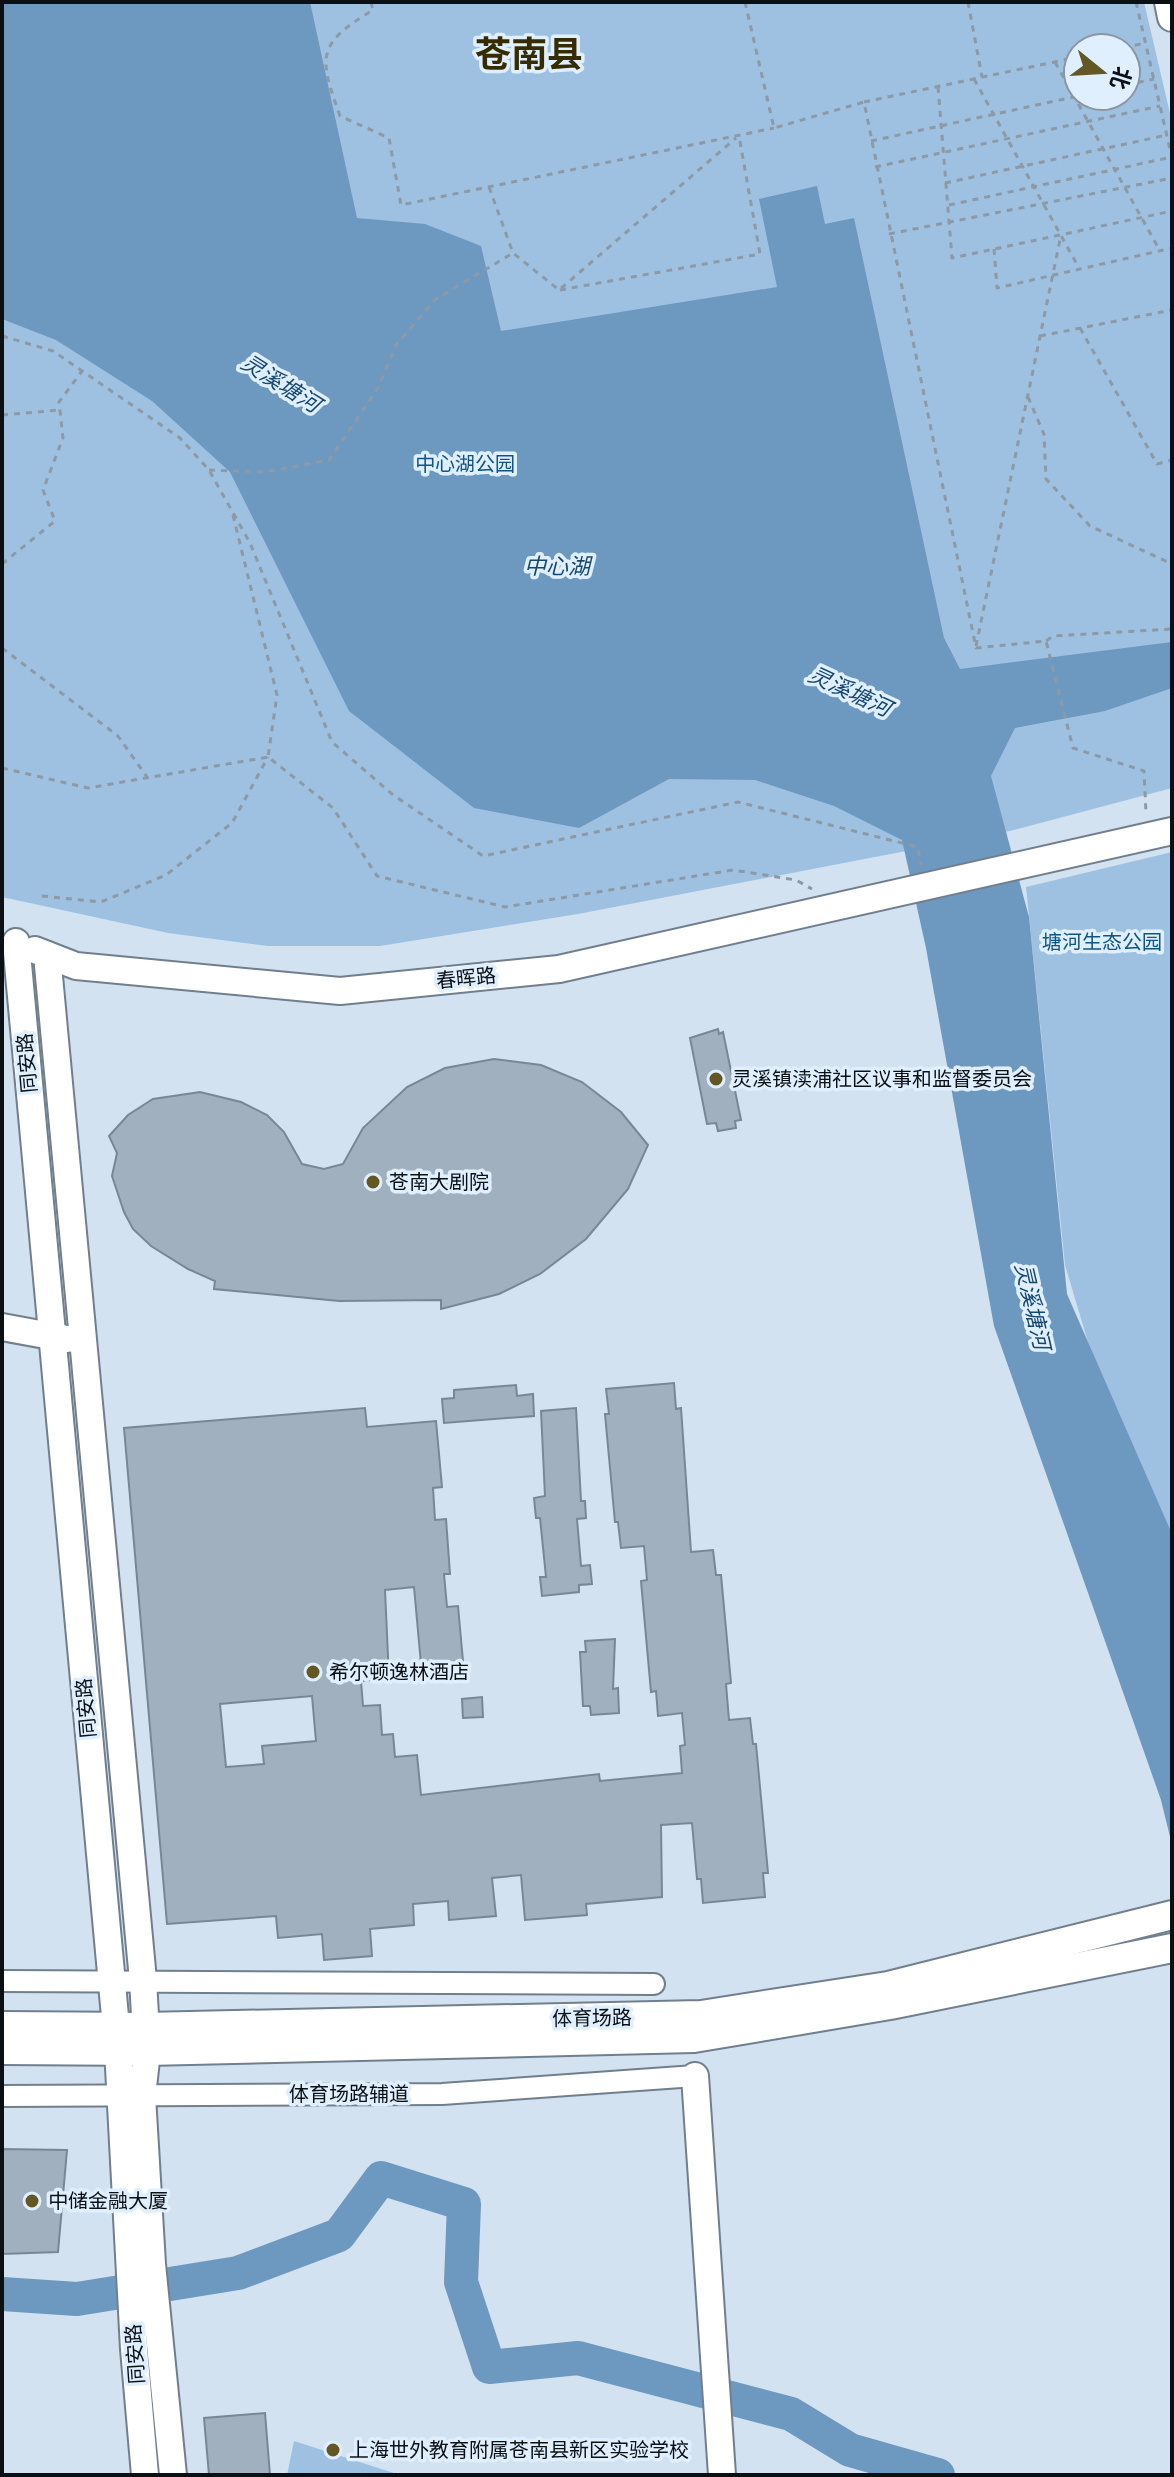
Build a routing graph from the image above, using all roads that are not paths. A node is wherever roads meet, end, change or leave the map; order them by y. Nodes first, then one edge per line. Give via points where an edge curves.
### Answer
1 (1169, 2) edge
2 (1172, 17) edge
3 (1160, 834) edge
4 (9, 940) edge
5 (47, 955) junction
6 (2, 1327) edge
7 (53, 1339) junction
8 (83, 1340) junction
9 (1172, 1915) edge
10 (1172, 1948) edge
11 (143, 1980) junction
12 (2, 1981) edge
13 (111, 1981) junction
14 (654, 1984) dead end
15 (2, 2026) edge
16 (116, 2037) junction
17 (146, 2039) junction
18 (2, 2050) edge
19 (695, 2076) joint
20 (2, 2096) edge
21 (130, 2096) junction
22 (140, 2266) junction
23 (145, 2475) edge
24 (173, 2475) edge
25 (722, 2475) edge

1 - 2 main road
3 - 5 street, 春晖路 via 559,969 340,991 76,966
4 - 5 street, 春晖路
4 - 7 street, 同安路
5 - 8 street, 同安路
6 - 7 street
7 - 8 street
7 - 13 street, 同安路
8 - 11 street, 同安路
9 - 17 main road, 体育场路 via 888,1986 701,2015
10 - 17 main road, 体育场路 via 694,2038
11 - 13 street
11 - 14 street
11 - 17 street, 同安路
12 - 13 street
13 - 16 street, 同安路
15 - 16 main road, 体育场路
16 - 17 main road, 体育场路
16 - 18 main road, 体育场路
16 - 21 street, 同安路
17 - 21 street, 同安路
19 - 21 street, 体育场路辅道 via 442,2094
19 - 25 street
20 - 21 street, 体育场路辅道
21 - 22 street, 同安路
22 - 23 street, 同安路 via 134,2349
22 - 24 street, 同安路 via 160,2349

